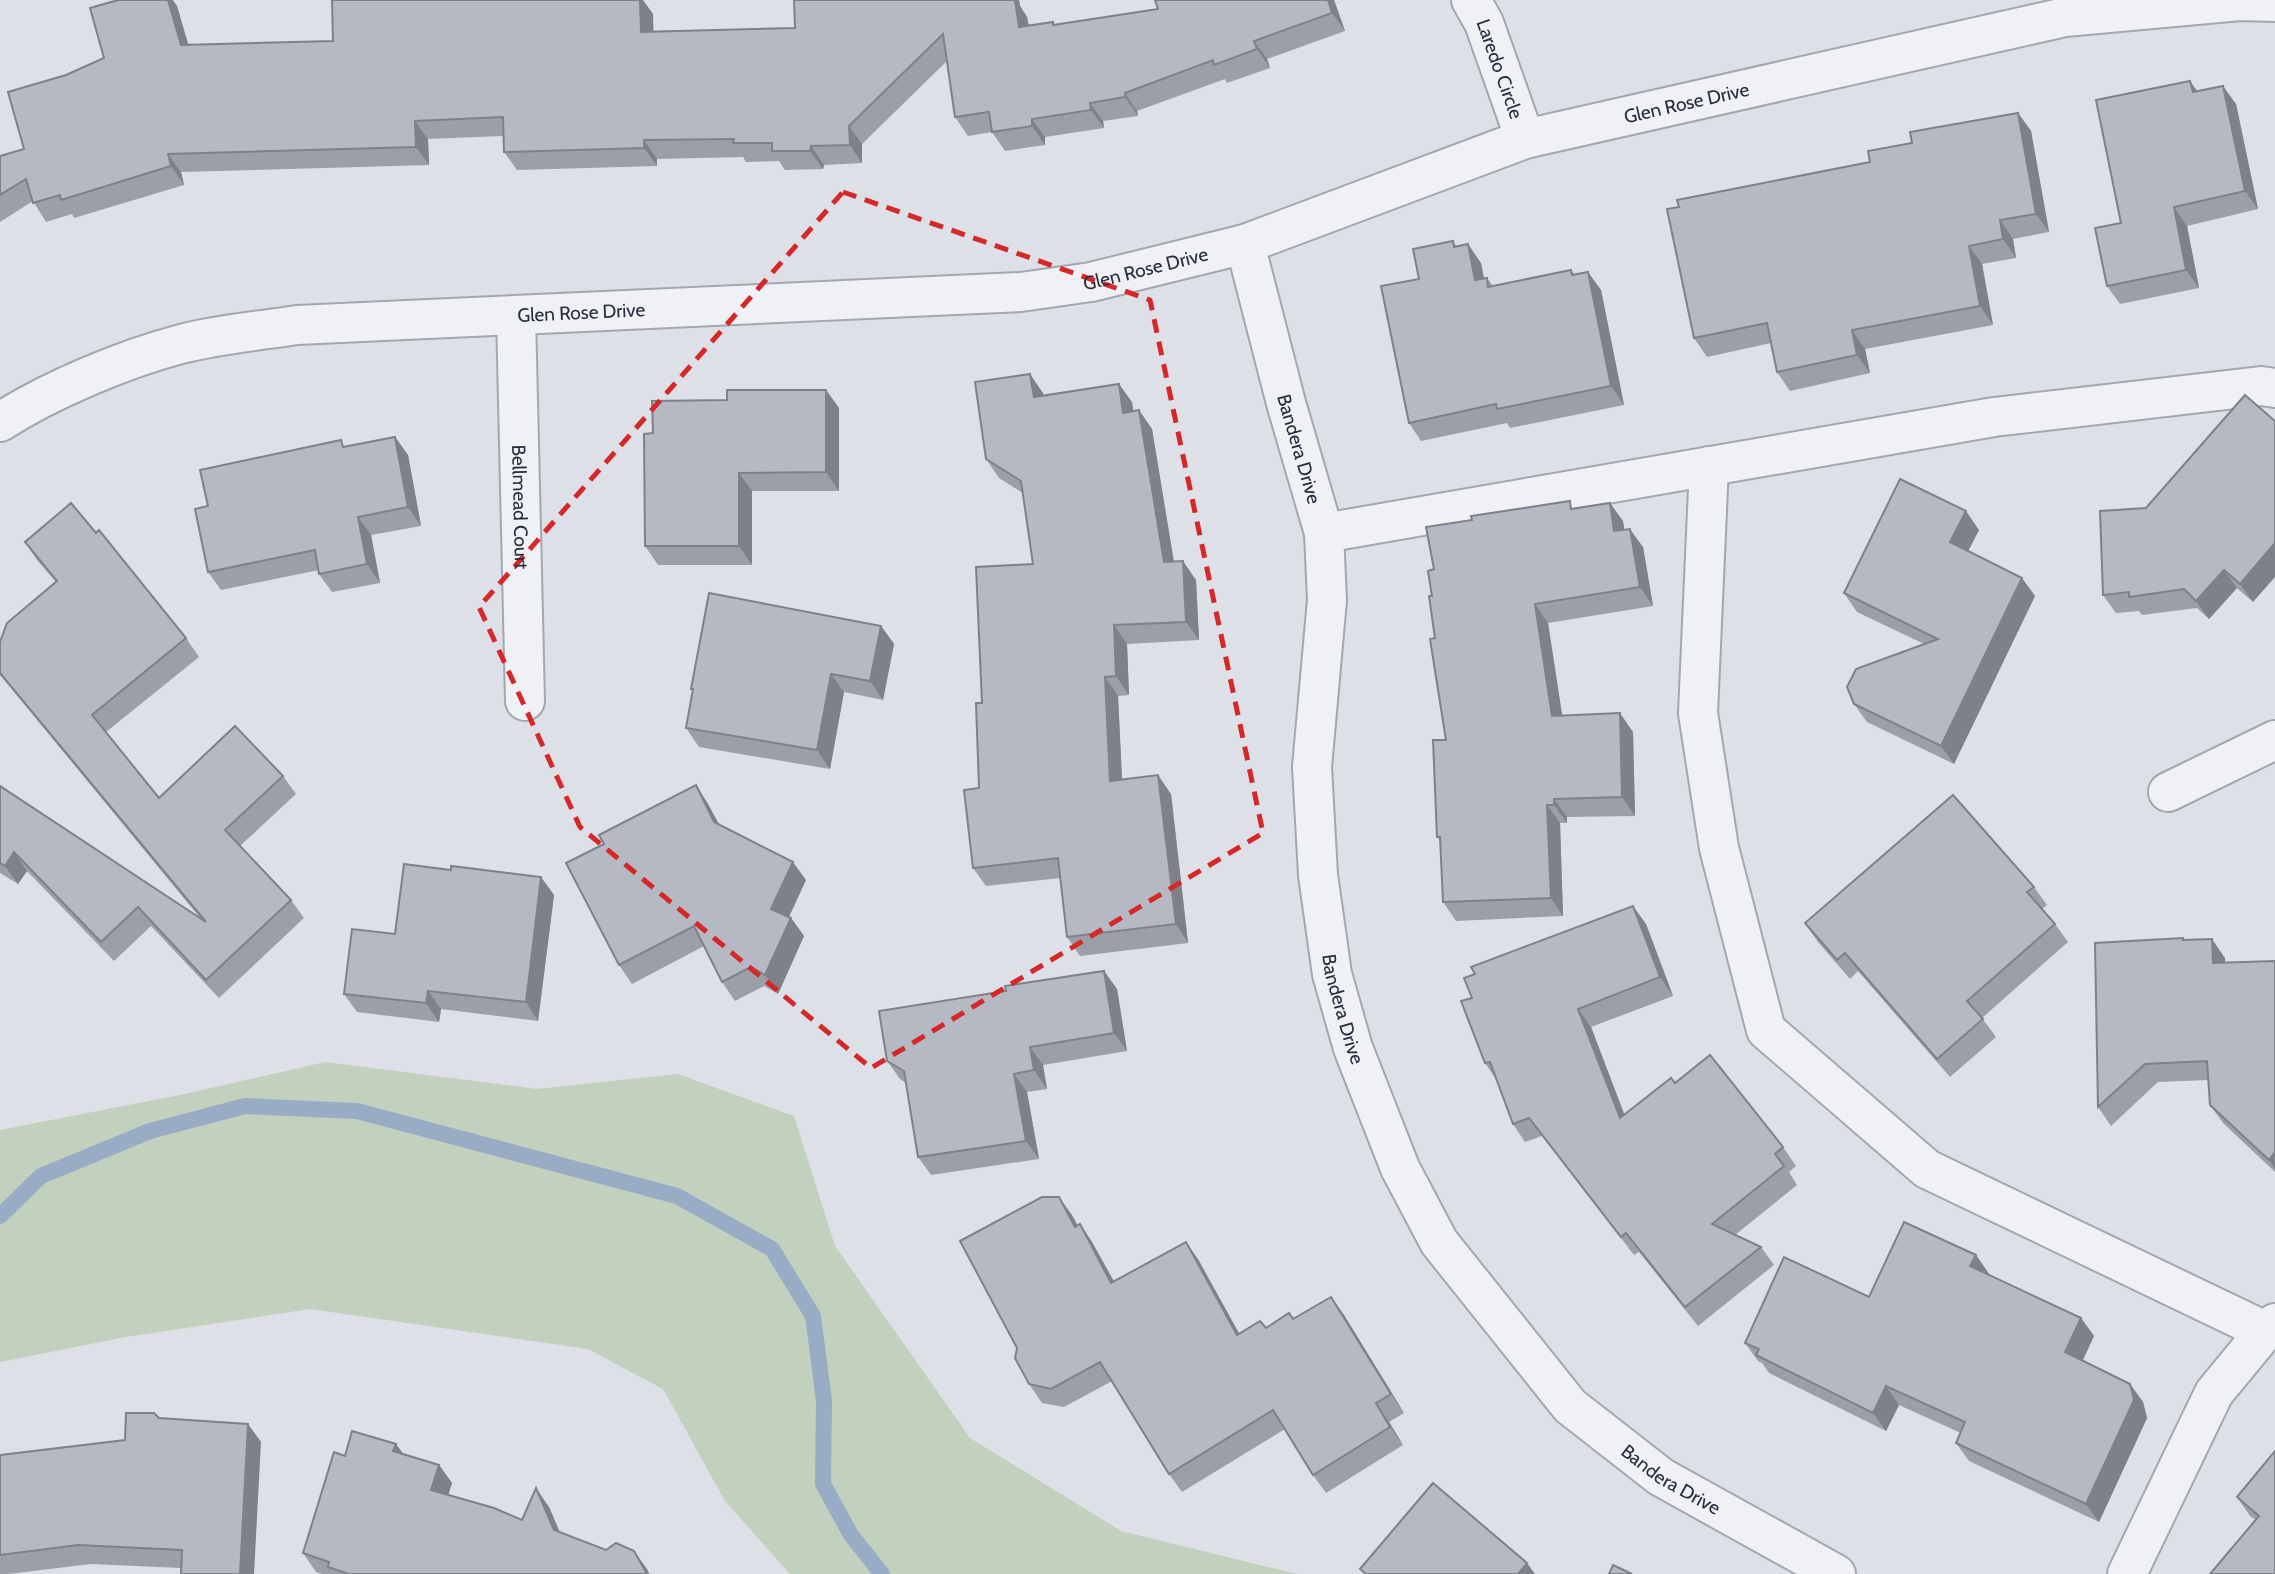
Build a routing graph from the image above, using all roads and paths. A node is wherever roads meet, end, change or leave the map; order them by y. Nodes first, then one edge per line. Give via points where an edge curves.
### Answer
1 (1471, 0) edge
2 (2275, 2) edge
3 (1525, 139) junction
4 (1244, 244) junction
5 (516, 315) junction
6 (2275, 388) edge
7 (0, 422) edge
8 (1709, 466) junction
9 (1324, 533) junction
10 (525, 701) dead end
11 (2275, 740) edge
12 (2168, 792) dead end
13 (2270, 1327) edge
14 (1836, 1574) edge
15 (2127, 1574) edge

1 - 3 street, Laredo Circle
2 - 3 street, Glen Rose Drive via 2065,17
3 - 4 street, Glen Rose Drive
4 - 5 street, Glen Rose Drive via 1091,282 1021,292
4 - 9 street, Bandera Drive
5 - 7 street, Glen Rose Drive via 297,324 181,344 97,373
5 - 10 street, Bellmead Court
6 - 8 street via 2260,386 1994,417
8 - 9 street
8 - 13 street via 1698,713 1719,848 1766,1030 1927,1169
9 - 14 street, Bandera Drive via 1327,600 1311,767 1318,875 1332,974 1353,1048 1400,1168 1439,1242 1570,1406 1661,1477
11 - 12 street
13 - 15 street via 2214,1393

